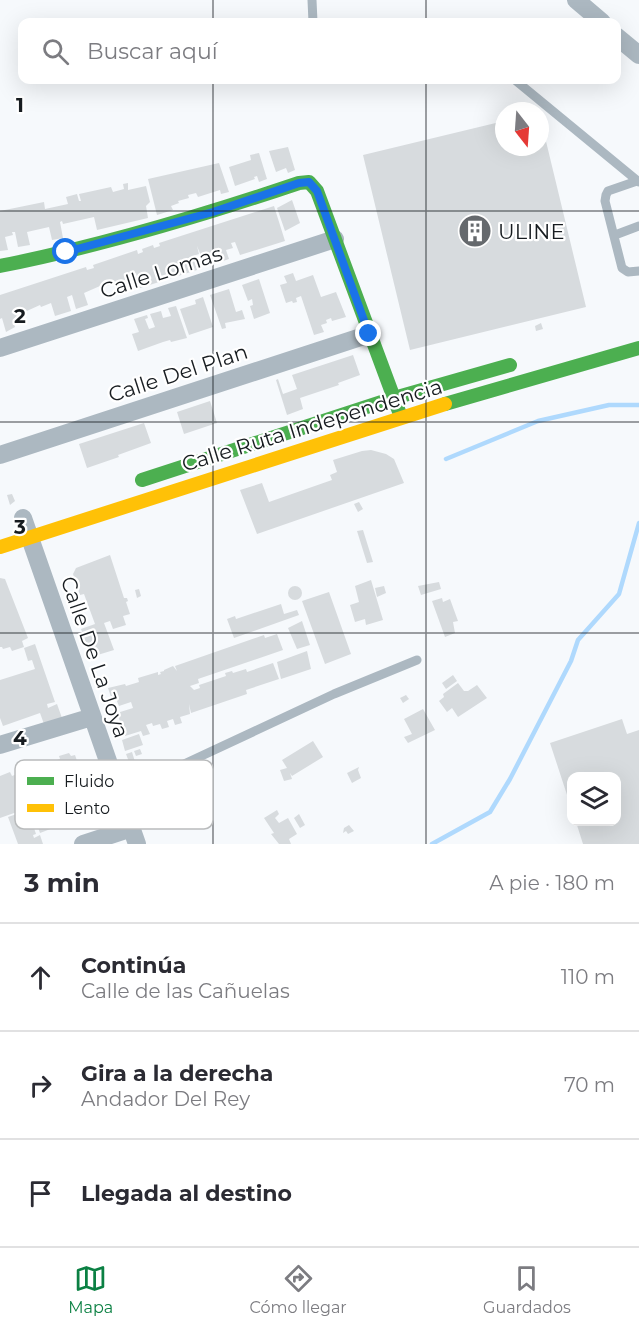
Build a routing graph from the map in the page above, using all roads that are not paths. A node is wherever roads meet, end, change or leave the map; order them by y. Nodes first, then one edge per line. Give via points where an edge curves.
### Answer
1 (312, 0) edge
2 (576, 0) edge
3 (313, 18) edge
4 (597, 18) edge
5 (621, 40) edge
6 (639, 55) edge
7 (520, 84) edge
8 (638, 182) edge
9 (639, 226) edge
10 (615, 235) junction
11 (336, 239) junction
12 (0, 266) edge
13 (639, 271) edge
14 (369, 334) junction
15 (0, 348) edge
16 (639, 348) edge
17 (528, 360) dead end
18 (394, 398) junction
19 (401, 417) junction
20 (0, 455) edge
21 (124, 485) dead end
22 (22, 519) dead end
23 (29, 537) junction
24 (0, 547) edge
25 (417, 660) dead end
26 (92, 717) junction
27 (0, 745) edge
28 (108, 760) edge
29 (192, 760) edge
30 (134, 836) edge
31 (83, 844) edge

1 - 3 lane
2 - 4 street
5 - 6 street
7 - 8 lane
8 - 10 lane via 606,195
9 - 10 lane
10 - 13 lane via 622,268 628,273
11 - 12 main road via 317,191 309,182 66,252
11 - 14 main road
11 - 15 street, Calle Lomas
14 - 18 main road
14 - 20 street, Calle Del Plan
16 - 19 main road, Calle Ruta Independencia
17 - 18 main road, Calle Ruta Independencia
18 - 19 main road
18 - 21 main road, Calle Ruta Independencia
19 - 23 main road, Calle Ruta Independencia
22 - 23 street, Calle De La Joya
23 - 24 main road, Calle Ruta Independencia
23 - 26 street, Calle De La Joya
25 - 29 lane via 334,693
26 - 27 street
26 - 28 street, Calle De La Joya
30 - 31 street

